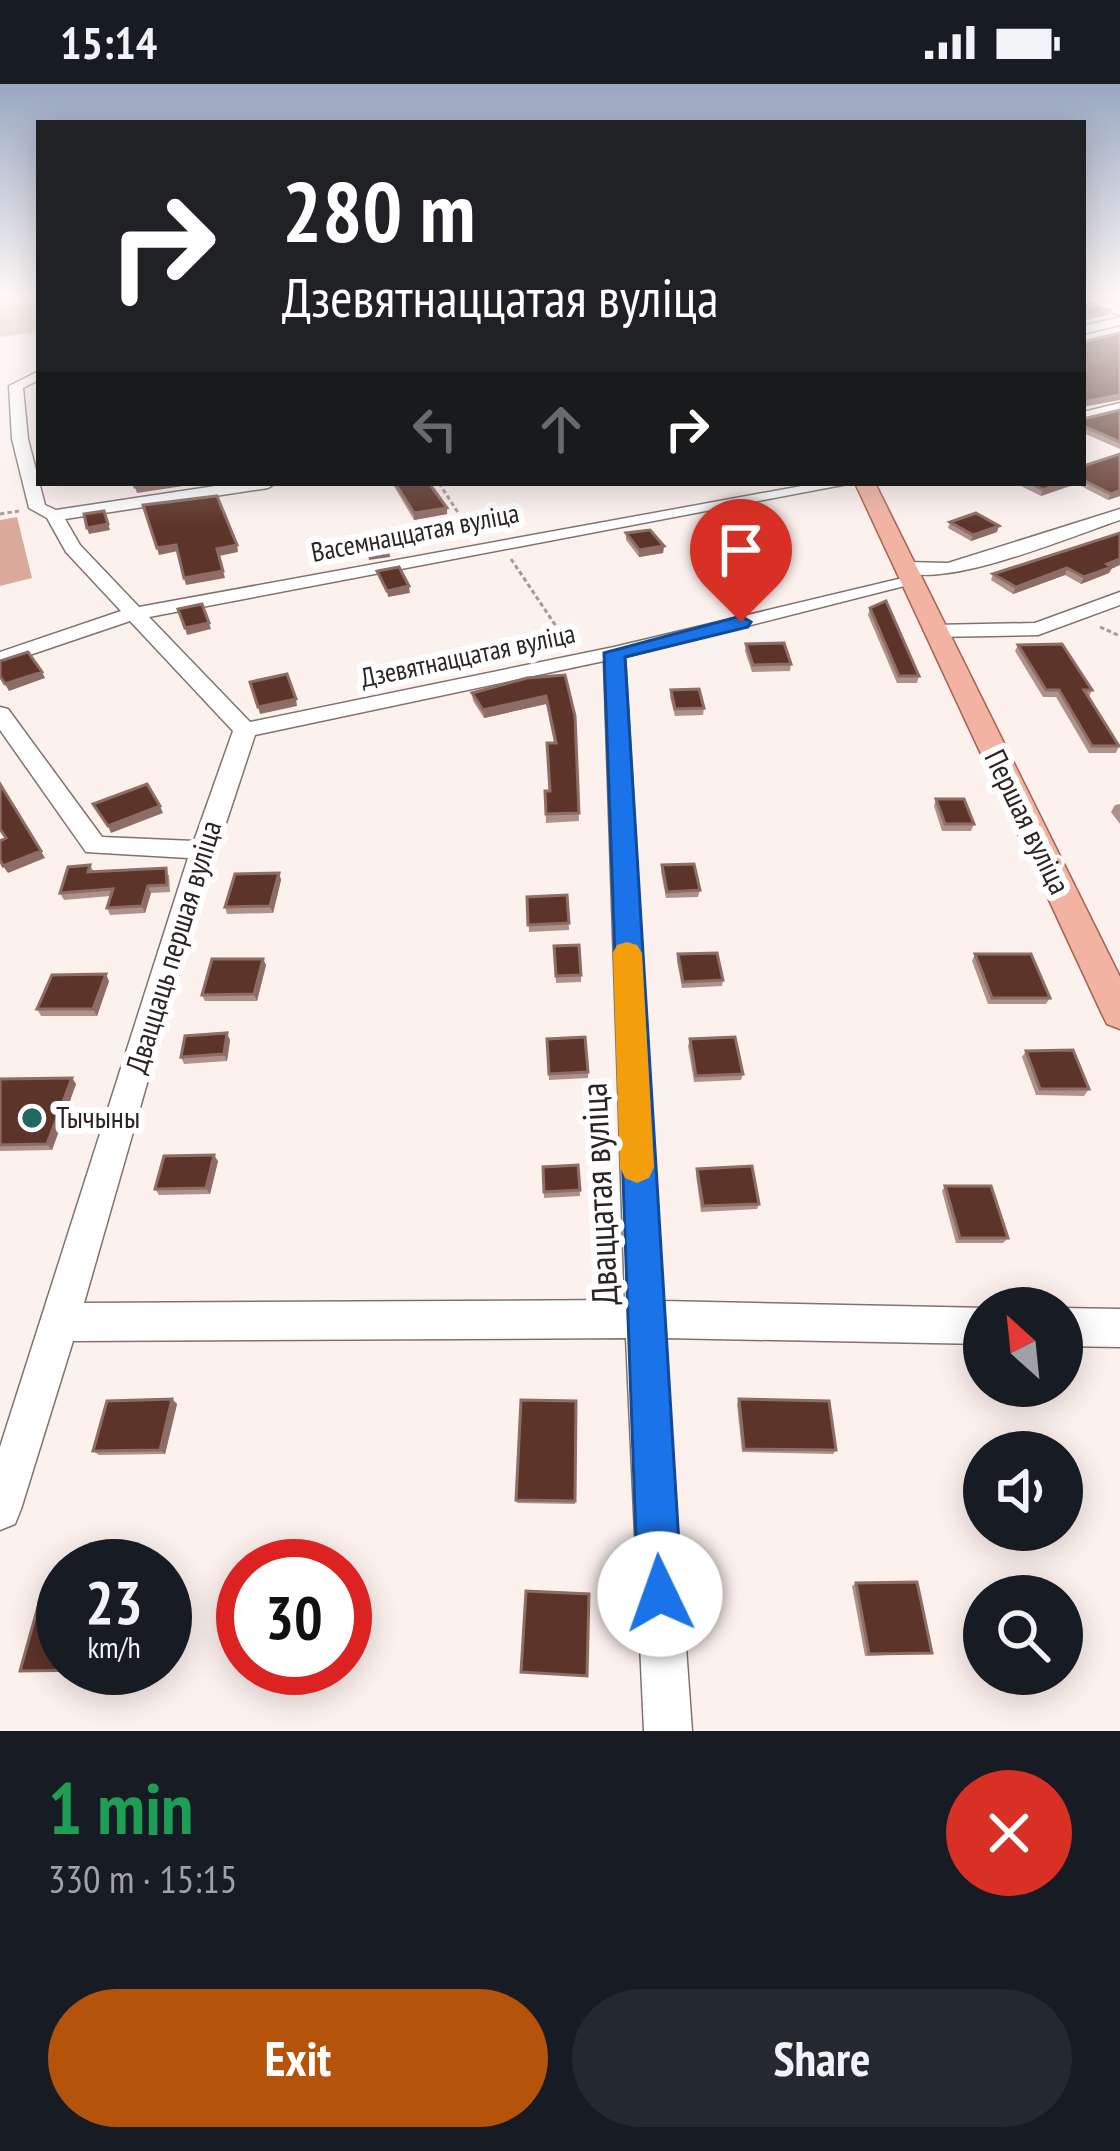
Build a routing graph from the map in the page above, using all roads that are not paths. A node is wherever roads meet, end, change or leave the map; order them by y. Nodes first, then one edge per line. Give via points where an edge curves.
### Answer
1 (36, 376) edge
2 (1120, 407) edge
3 (1086, 416) edge
4 (36, 436) edge
5 (20, 439) junction
6 (248, 486) edge
7 (828, 486) edge
8 (866, 486) edge
9 (1120, 514) edge
10 (54, 515) junction
11 (908, 575) junction
12 (1120, 598) edge
13 (132, 614) junction
14 (934, 631) junction
15 (614, 653) junction
16 (0, 659) edge
17 (0, 714) edge
18 (245, 730) junction
19 (201, 850) junction
20 (1120, 1014) edge
21 (644, 1319) junction
22 (63, 1322) junction
23 (963, 1325) edge
24 (1083, 1327) edge
25 (1120, 1328) edge
26 (0, 1509) edge
27 (668, 1731) edge

1 - 5 street via 16,386
2 - 3 street
4 - 5 street
5 - 10 street via 37,508
6 - 10 street
7 - 13 street, Васемнаццатая вуліца
8 - 11 main road, Першая вуліца
9 - 11 street, Дзевятнаццатая вуліца
10 - 13 street via 72,548
11 - 14 main road, Першая вуліца
11 - 15 street, Дзевятнаццатая вуліца
12 - 14 street via 1038,629
13 - 16 street, Васемнаццатая вуліца
13 - 18 street
14 - 20 main road, Першая вуліца
15 - 18 street, Дзевятнаццатая вуліца
15 - 21 street, Дваццатая вуліца
17 - 19 street via 95,846
18 - 19 street, Дваццаць першая вуліца
19 - 22 street, Дваццаць першая вуліца
21 - 22 street
21 - 23 street
21 - 27 street, Дваццатая вуліца
22 - 26 street, Дваццаць першая вуліца
24 - 25 street

